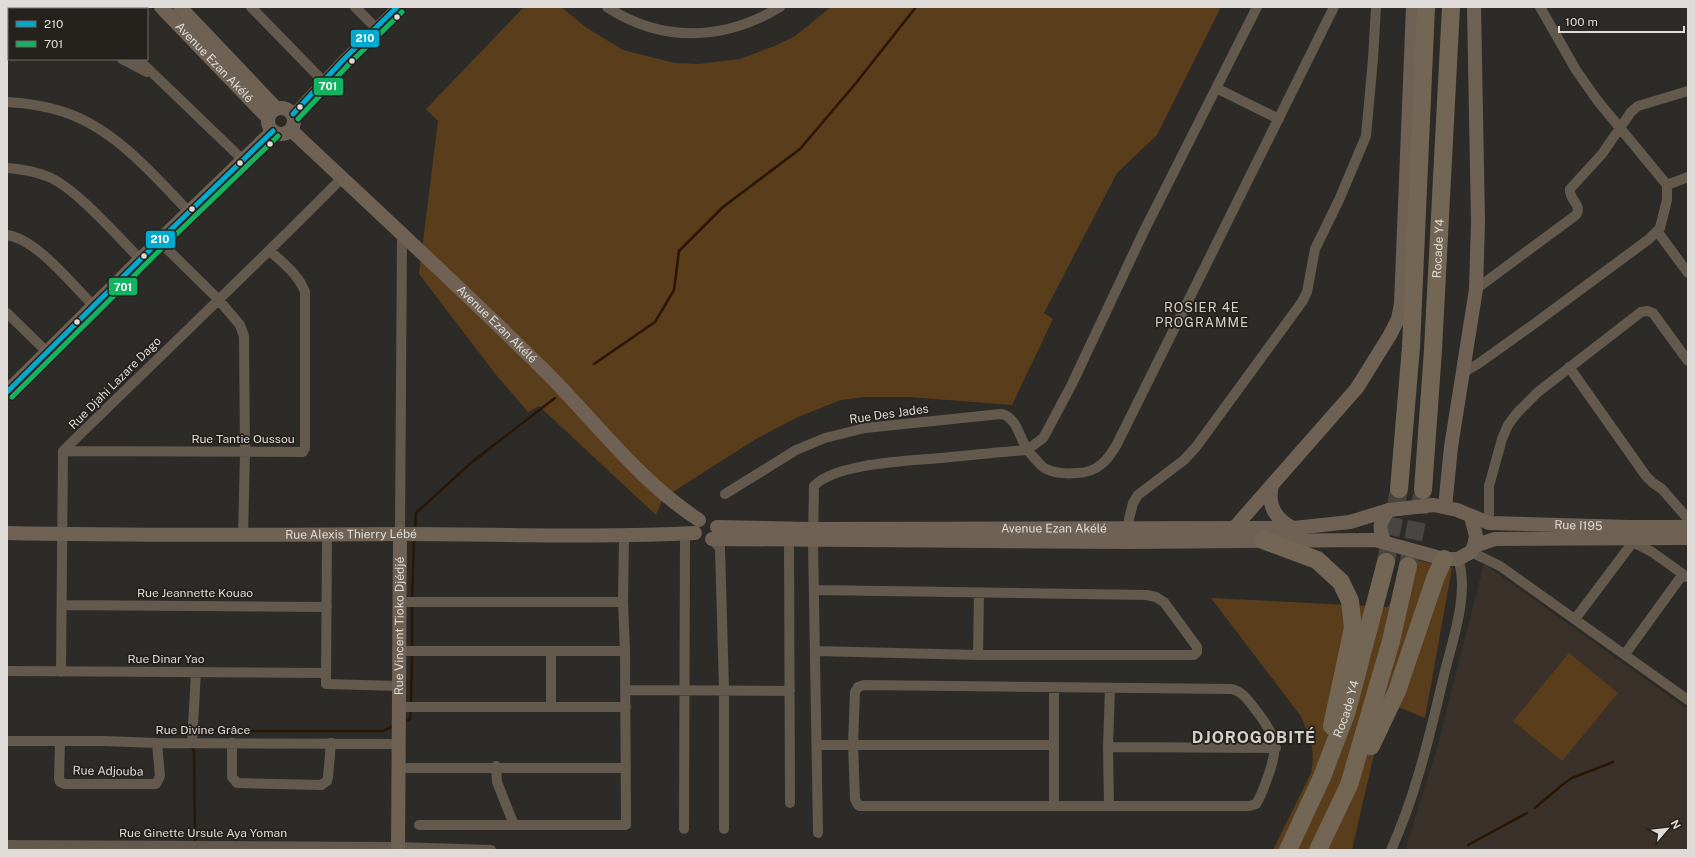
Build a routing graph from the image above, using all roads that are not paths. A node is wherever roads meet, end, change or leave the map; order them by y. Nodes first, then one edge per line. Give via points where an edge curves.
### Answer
1 (161, 7) edge
2 (180, 7) edge
3 (251, 7) edge
4 (355, 7) edge
5 (398, 7) edge
6 (606, 7) edge
7 (780, 7) edge
8 (1257, 7) edge
9 (1334, 7) edge
10 (1376, 7) edge
11 (1413, 7) edge
12 (1426, 7) edge
13 (1451, 7) edge
14 (1474, 7) edge
15 (1540, 7) edge
16 (376, 28) junction
17 (124, 60) edge
18 (139, 60) edge
19 (154, 76) junction
20 (324, 82) junction
21 (1216, 88) junction
22 (1688, 91) edge
23 (7, 102) edge
24 (272, 113) junction
25 (293, 114) junction
26 (1279, 119) junction
27 (1621, 129) junction
28 (291, 130) junction
29 (273, 131) junction
30 (243, 160) junction
31 (7, 168) edge
32 (1688, 177) edge
33 (342, 178) junction
34 (1667, 185) junction
35 (189, 212) junction
36 (1657, 231) junction
37 (402, 234) junction
38 (7, 235) edge
39 (159, 241) junction
40 (270, 251) junction
41 (141, 260) junction
42 (1688, 273) edge
43 (1476, 289) junction
44 (218, 300) junction
45 (94, 307) junction
46 (7, 313) edge
47 (47, 352) junction
48 (1688, 361) edge
49 (1569, 367) junction
50 (1464, 372) junction
51 (7, 392) edge
52 (1027, 450) junction
53 (63, 451) junction
54 (245, 453) junction
55 (1272, 485) junction
56 (1399, 489) tunnel mouth
57 (1423, 490) tunnel mouth
58 (725, 494) dead end
59 (1445, 506) junction
60 (1389, 510) junction
61 (1471, 516) junction
62 (1688, 518) edge
63 (1489, 524) junction
64 (1688, 526) edge
65 (1236, 527) junction
66 (1294, 528) junction
67 (693, 529) junction
68 (7, 533) edge
69 (715, 533) junction
70 (63, 534) junction
71 (400, 534) junction
72 (813, 535) junction
73 (1127, 535) junction
74 (242, 536) junction
75 (327, 536) junction
76 (624, 536) junction
77 (1632, 536) junction
78 (1688, 538) edge
79 (1263, 540) junction
80 (789, 541) junction
81 (1385, 542) junction
82 (1473, 549) junction
83 (1451, 559) junction
84 (1386, 562) tunnel mouth
85 (1408, 566) tunnel mouth
86 (1685, 576) edge
87 (814, 590) junction
88 (979, 593) junction
89 (400, 602) junction
90 (623, 602) junction
91 (62, 605) junction
92 (327, 607) junction
93 (1574, 619) junction
94 (400, 651) junction
95 (551, 651) junction
96 (625, 651) junction
97 (816, 651) junction
98 (1625, 654) junction
99 (978, 655) junction
100 (7, 671) edge
101 (61, 672) junction
102 (196, 672) junction
103 (325, 674) junction
104 (400, 686) junction
105 (1054, 688) junction
106 (1110, 688) junction
107 (626, 690) junction
108 (684, 690) junction
109 (724, 690) junction
110 (790, 691) junction
111 (1688, 700) edge
112 (400, 707) junction
113 (551, 707) junction
114 (626, 707) junction
115 (7, 741) edge
116 (60, 741) junction
117 (157, 743) junction
118 (192, 743) junction
119 (232, 743) junction
120 (330, 743) junction
121 (399, 744) junction
122 (853, 744) junction
123 (817, 745) junction
124 (1054, 745) junction
125 (1108, 748) junction
126 (1276, 748) junction
127 (496, 766) junction
128 (399, 768) junction
129 (626, 768) junction
130 (1322, 777) junction
131 (1349, 785) junction
132 (790, 803) dead end
133 (1054, 806) junction
134 (1108, 806) junction
135 (419, 825) dead end
136 (514, 825) junction
137 (684, 829) dead end
138 (724, 829) dead end
139 (818, 833) dead end
140 (7, 845) edge
141 (138, 848) edge
142 (248, 848) edge
143 (336, 848) edge
144 (398, 848) edge
145 (490, 850) edge
146 (1288, 850) edge
147 (1318, 850) edge
148 (1391, 850) edge

1 - 24 street, Avenue Ezan Akélé
2 - 24 street, Avenue Ezan Akélé
3 - 20 street
4 - 16 street
5 - 16 street
6 - 7 street via 652,28 696,34 720,32 741,26 762,18
8 - 21 street
9 - 26 street, Rue Des Jades
10 - 73 street via 1374,59 1366,136 1316,249 1307,292 1196,448 1138,495
11 - 55 street via 1398,319 1357,388
12 - 56 highway, Rocade Y4 via 1411,347
13 - 57 highway, Rocade Y4
14 - 43 street via 1478,222
15 - 27 street via 1576,70
16 - 20 street
17 - 19 street
18 - 19 street
19 - 30 street
20 - 25 street
21 - 26 street
21 - 52 street via 1144,231 1072,384 1043,438
22 - 27 street via 1638,106 1631,112
23 - 35 street via 64,112 106,134 130,152
24 - 25 street via 284,108
24 - 29 street via 268,123
25 - 28 street via 294,124
26 - 52 street, Rue Des Jades via 1107,460 1089,472 1068,473 1045,469
27 - 34 street
27 - 43 street via 1570,189 1570,195 1578,207 1576,215
28 - 29 street via 284,134
28 - 33 street, Avenue Ezan Akélé
29 - 30 street
30 - 35 street
31 - 41 street via 50,177 71,191
32 - 34 street
33 - 37 street, Avenue Ezan Akélé
33 - 40 street, Rue Djahi Lazare Dago
34 - 36 street via 1667,200
35 - 39 street
36 - 42 street
36 - 50 street via 1534,324
37 - 67 street, Avenue Ezan Akélé via 473,299 554,380 642,475 667,497
37 - 71 street, Rue Vincent Tioko Djédjé
38 - 45 street via 24,240 42,254
39 - 41 street
39 - 44 street
40 - 44 street, Rue Djahi Lazare Dago
40 - 54 street, Rue Tantie Oussou via 297,278 305,292 305,448 304,452 299,453
41 - 45 street
43 - 50 street
44 - 53 street, Rue Djahi Lazare Dago
44 - 54 street via 240,325 244,336
45 - 47 street
46 - 47 street
47 - 51 street
48 - 49 street via 1653,313 1647,311 1641,312
49 - 62 street via 1646,476 1662,489
49 - 63 street via 1538,392 1508,424 1489,486
50 - 59 street via 1451,446
52 - 58 street, Rue Des Jades via 1012,420 1008,415 1001,414 865,428 825,438 796,450
52 - 72 street via 871,465 831,476 814,486
53 - 54 street, Rue Tantie Oussou
53 - 70 street
54 - 74 street
55 - 65 street
55 - 66 street via 1271,506 1275,514 1283,523
59 - 60 street, Rue I195
59 - 61 street, Rue I195
60 - 66 street, Avenue Ezan Akélé via 1350,522
60 - 81 street via 1380,526
61 - 63 street, Rue I195
61 - 82 street via 1476,536
63 - 77 street, Rue I195
64 - 77 street, Rue I195
65 - 66 street, Avenue Ezan Akélé
65 - 73 street, Avenue Ezan Akélé
67 - 69 street via 701,540 705,541
67 - 69 street via 702,518 710,518 716,523
67 - 76 street, Rue Alexis Thierry Lébé
67 - 108 street
68 - 70 street, Rue Alexis Thierry Lébé
69 - 72 street, Avenue Ezan Akélé
69 - 80 street, Avenue Ezan Akélé
69 - 109 street via 720,548
70 - 74 street, Rue Alexis Thierry Lébé
70 - 91 street
71 - 75 street, Rue Alexis Thierry Lébé
71 - 76 street, Rue Alexis Thierry Lébé
71 - 89 street, Rue Vincent Tioko Djédjé
72 - 73 street, Avenue Ezan Akélé
72 - 80 street, Avenue Ezan Akélé
72 - 87 street
73 - 79 street, Avenue Ezan Akélé
74 - 75 street, Rue Alexis Thierry Lébé
75 - 92 street
76 - 90 street
77 - 78 street, Rue I195
77 - 82 street, Rue I195 via 1495,539
77 - 86 street
77 - 93 street
79 - 81 street, Avenue Ezan Akélé
79 - 130 highway via 1318,560 1341,582 1350,601 1353,628
80 - 110 street
81 - 83 street via 1413,552
82 - 83 street, Rue I195
82 - 93 street
83 - 131 highway via 1436,576 1397,690 1370,748
83 - 148 street via 1461,568 1458,618 1424,754
84 - 130 highway, Rocade Y4 via 1347,711
85 - 131 highway, Rocade Y4 via 1391,641
86 - 98 street
87 - 88 street
87 - 97 street
88 - 99 street
88 - 99 street via 1156,597 1164,602 1197,647 1197,652 1194,655
89 - 90 street
89 - 94 street, Rue Vincent Tioko Djédjé
90 - 96 street
91 - 92 street, Rue Jeannette Kouao
91 - 101 street
92 - 103 street
93 - 98 street
94 - 95 street
94 - 104 street, Rue Vincent Tioko Djédjé
95 - 96 street
95 - 113 street
96 - 107 street
97 - 99 street
97 - 123 street
98 - 111 street
100 - 101 street, Rue Dinar Yao
101 - 102 street, Rue Dinar Yao
102 - 103 street, Rue Dinar Yao
102 - 118 street
103 - 104 street via 326,682 330,686
104 - 112 street, Rue Vincent Tioko Djédjé
105 - 106 street
105 - 122 street via 861,685 855,692
105 - 124 street
106 - 125 street
106 - 126 street via 1239,691 1259,714 1271,733
107 - 108 street
107 - 114 street
108 - 109 street
108 - 137 street
109 - 110 street
109 - 138 street
110 - 132 street
112 - 113 street
112 - 121 street, Rue Vincent Tioko Djédjé
113 - 114 street
114 - 129 street
115 - 116 street, Rue Divine Grâce
116 - 117 street, Rue Divine Grâce
116 - 117 street, Rue Adjouba via 59,779 65,784 156,784 160,776
117 - 118 street, Rue Divine Grâce
118 - 119 street, Rue Divine Grâce
119 - 120 street, Rue Divine Grâce
119 - 120 street via 232,777 237,783 321,785 328,777
120 - 121 street, Rue Divine Grâce
121 - 128 street, Rue Vincent Tioko Djédjé
122 - 123 street
122 - 124 street
122 - 133 street via 855,799 860,806
123 - 139 street
124 - 133 street
125 - 126 street
125 - 134 street
126 - 134 street via 1274,762 1256,804
127 - 128 street
127 - 129 street
127 - 136 street via 497,782
128 - 144 street, Rue Vincent Tioko Djédjé
129 - 136 street via 626,825
130 - 146 highway, Rocade Y4
131 - 147 highway, Rocade Y4
133 - 134 street
135 - 136 street
140 - 141 street, Rue Ginette Ursule Aya Yoman
141 - 142 street, Rue Ginette Ursule Aya Yoman
142 - 143 street, Rue Ginette Ursule Aya Yoman
143 - 144 street, Rue Ginette Ursule Aya Yoman
144 - 145 street, Rue Ginette Ursule Aya Yoman

